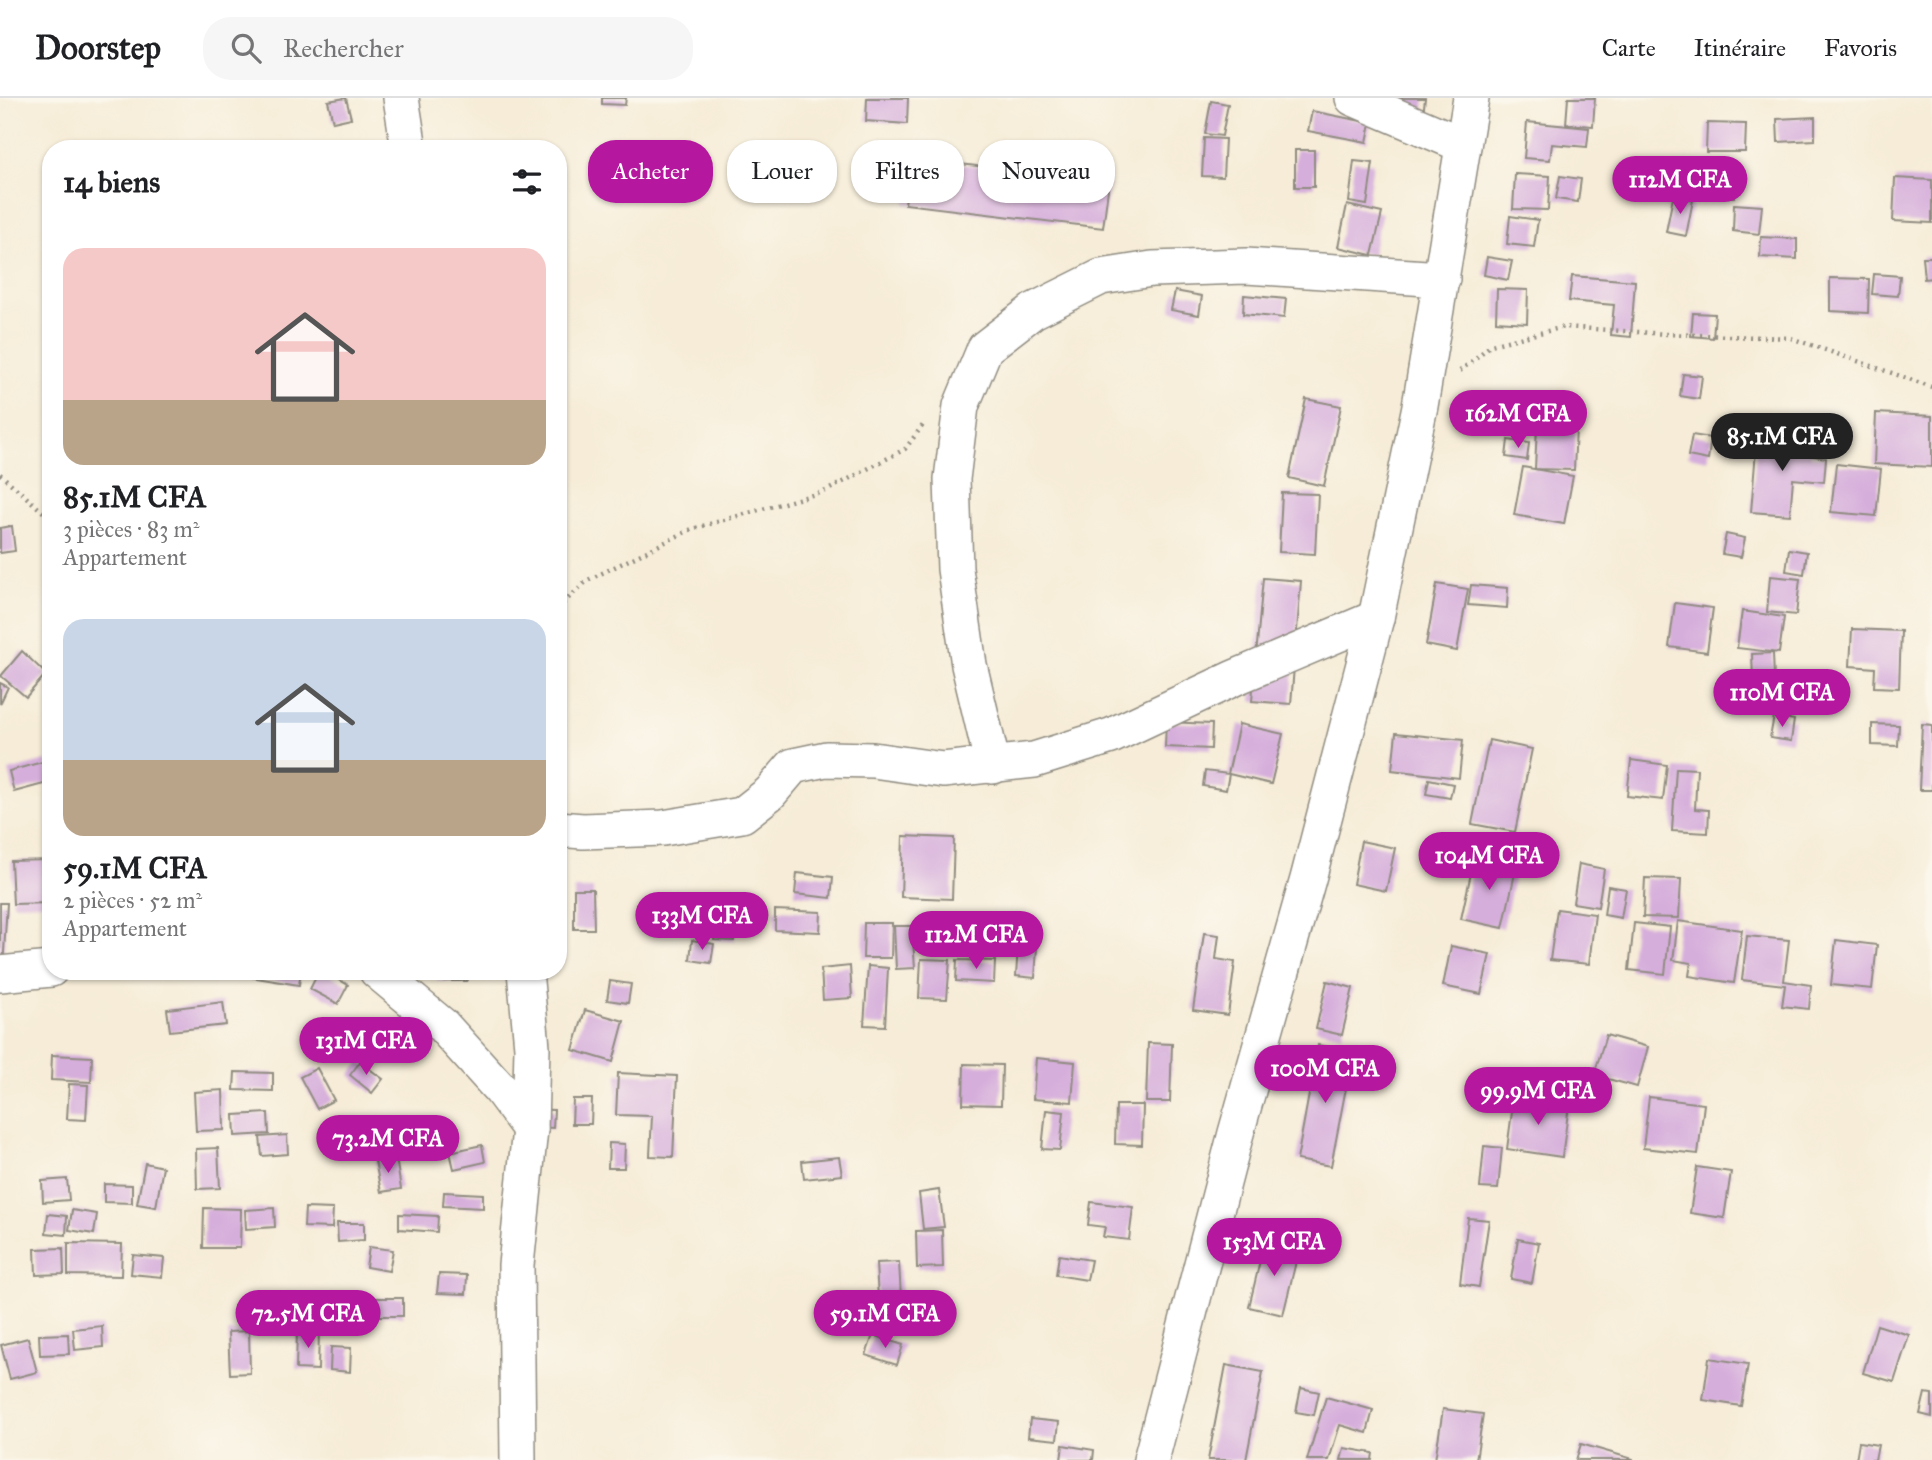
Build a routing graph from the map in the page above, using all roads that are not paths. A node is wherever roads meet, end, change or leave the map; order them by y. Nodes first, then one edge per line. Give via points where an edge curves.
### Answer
1 (401, 98) edge
2 (1353, 98) edge
3 (1471, 98) edge
4 (408, 140) edge
5 (1463, 145) junction
6 (1442, 279) junction
7 (1376, 618) junction
8 (993, 766) junction
9 (567, 830) edge
10 (42, 970) edge
11 (0, 974) edge
12 (388, 980) edge
13 (527, 980) edge
14 (530, 1129) junction
15 (517, 1460) edge
16 (1151, 1460) edge

1 - 4 street
2 - 5 street
3 - 5 street
5 - 6 street
6 - 7 street
6 - 8 street via 1246,266 1152,269 1101,277 1033,311 985,348 961,406 952,479 957,583 969,665
7 - 8 street via 1111,736 1034,760
7 - 16 street
8 - 9 street via 943,770 826,759 793,766 770,793 742,815 663,828
10 - 11 street
12 - 14 street via 443,1026
13 - 14 street via 533,1047
14 - 15 street via 516,1265

